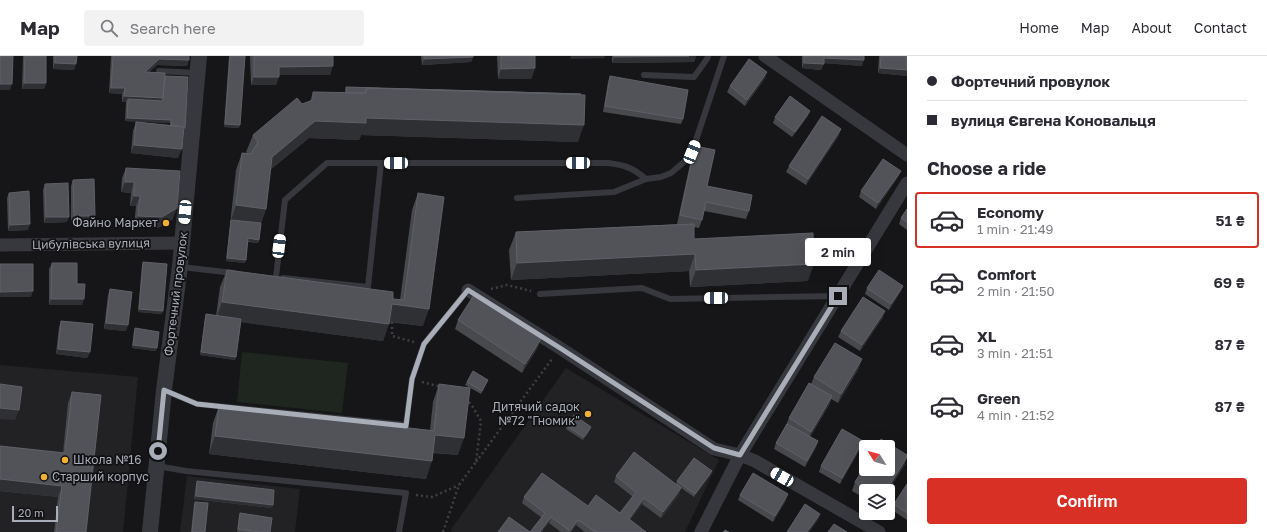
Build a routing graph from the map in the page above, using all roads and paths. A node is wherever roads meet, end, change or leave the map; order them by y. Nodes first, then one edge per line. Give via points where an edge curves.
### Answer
1 (199, 56) edge
2 (708, 56) edge
3 (724, 56) edge
4 (765, 56) edge
5 (159, 71) edge
6 (198, 73) junction
7 (644, 75) dead end
8 (907, 155) edge
9 (381, 163) junction
10 (646, 179) junction
11 (907, 183) edge
12 (517, 198) dead end
13 (182, 243) junction
14 (0, 245) edge
15 (180, 266) junction
16 (237, 273) edge
17 (268, 276) edge
18 (276, 277) junction
19 (472, 292) junction
20 (540, 294) joint
21 (838, 296) junction
22 (392, 322) edge
23 (424, 344) junction
24 (560, 348) junction
25 (412, 379) junction
26 (442, 388) edge
27 (164, 390) junction
28 (462, 396) edge
29 (740, 455) junction
30 (476, 462) junction
31 (157, 466) junction
32 (459, 485) junction
33 (406, 493) junction
34 (150, 532) edge
35 (399, 532) edge
36 (443, 532) edge
37 (702, 532) edge
38 (879, 532) edge

1 - 6 street, Фортечний провулок
2 - 7 lane via 694,77
3 - 10 lane via 692,152 671,173
4 - 8 street
5 - 6 lane
6 - 13 street, Фортечний провулок
9 - 10 lane via 608,163 635,170
9 - 18 lane via 327,162 285,200
9 - 18 lane via 368,287
10 - 12 lane via 614,192
11 - 21 street
13 - 14 street, Цибулівська вулиця
13 - 15 street, Фортечний провулок
15 - 16 lane
15 - 27 street, Фортечний провулок
17 - 18 lane
19 - 20 path via 507,285
19 - 23 lane
19 - 24 street
20 - 21 lane via 642,288 670,300
21 - 29 street
22 - 23 path via 392,336
23 - 25 lane
24 - 29 street via 714,448
24 - 30 path
25 - 26 path
25 - 27 lane via 406,426 197,404
27 - 31 street, Фортечний провулок
28 - 30 path via 471,404 481,421
29 - 37 street
29 - 38 street via 755,461
30 - 32 path
31 - 33 lane
31 - 34 street, Фортечний провулок
32 - 33 path via 432,497
32 - 36 path
33 - 35 lane

